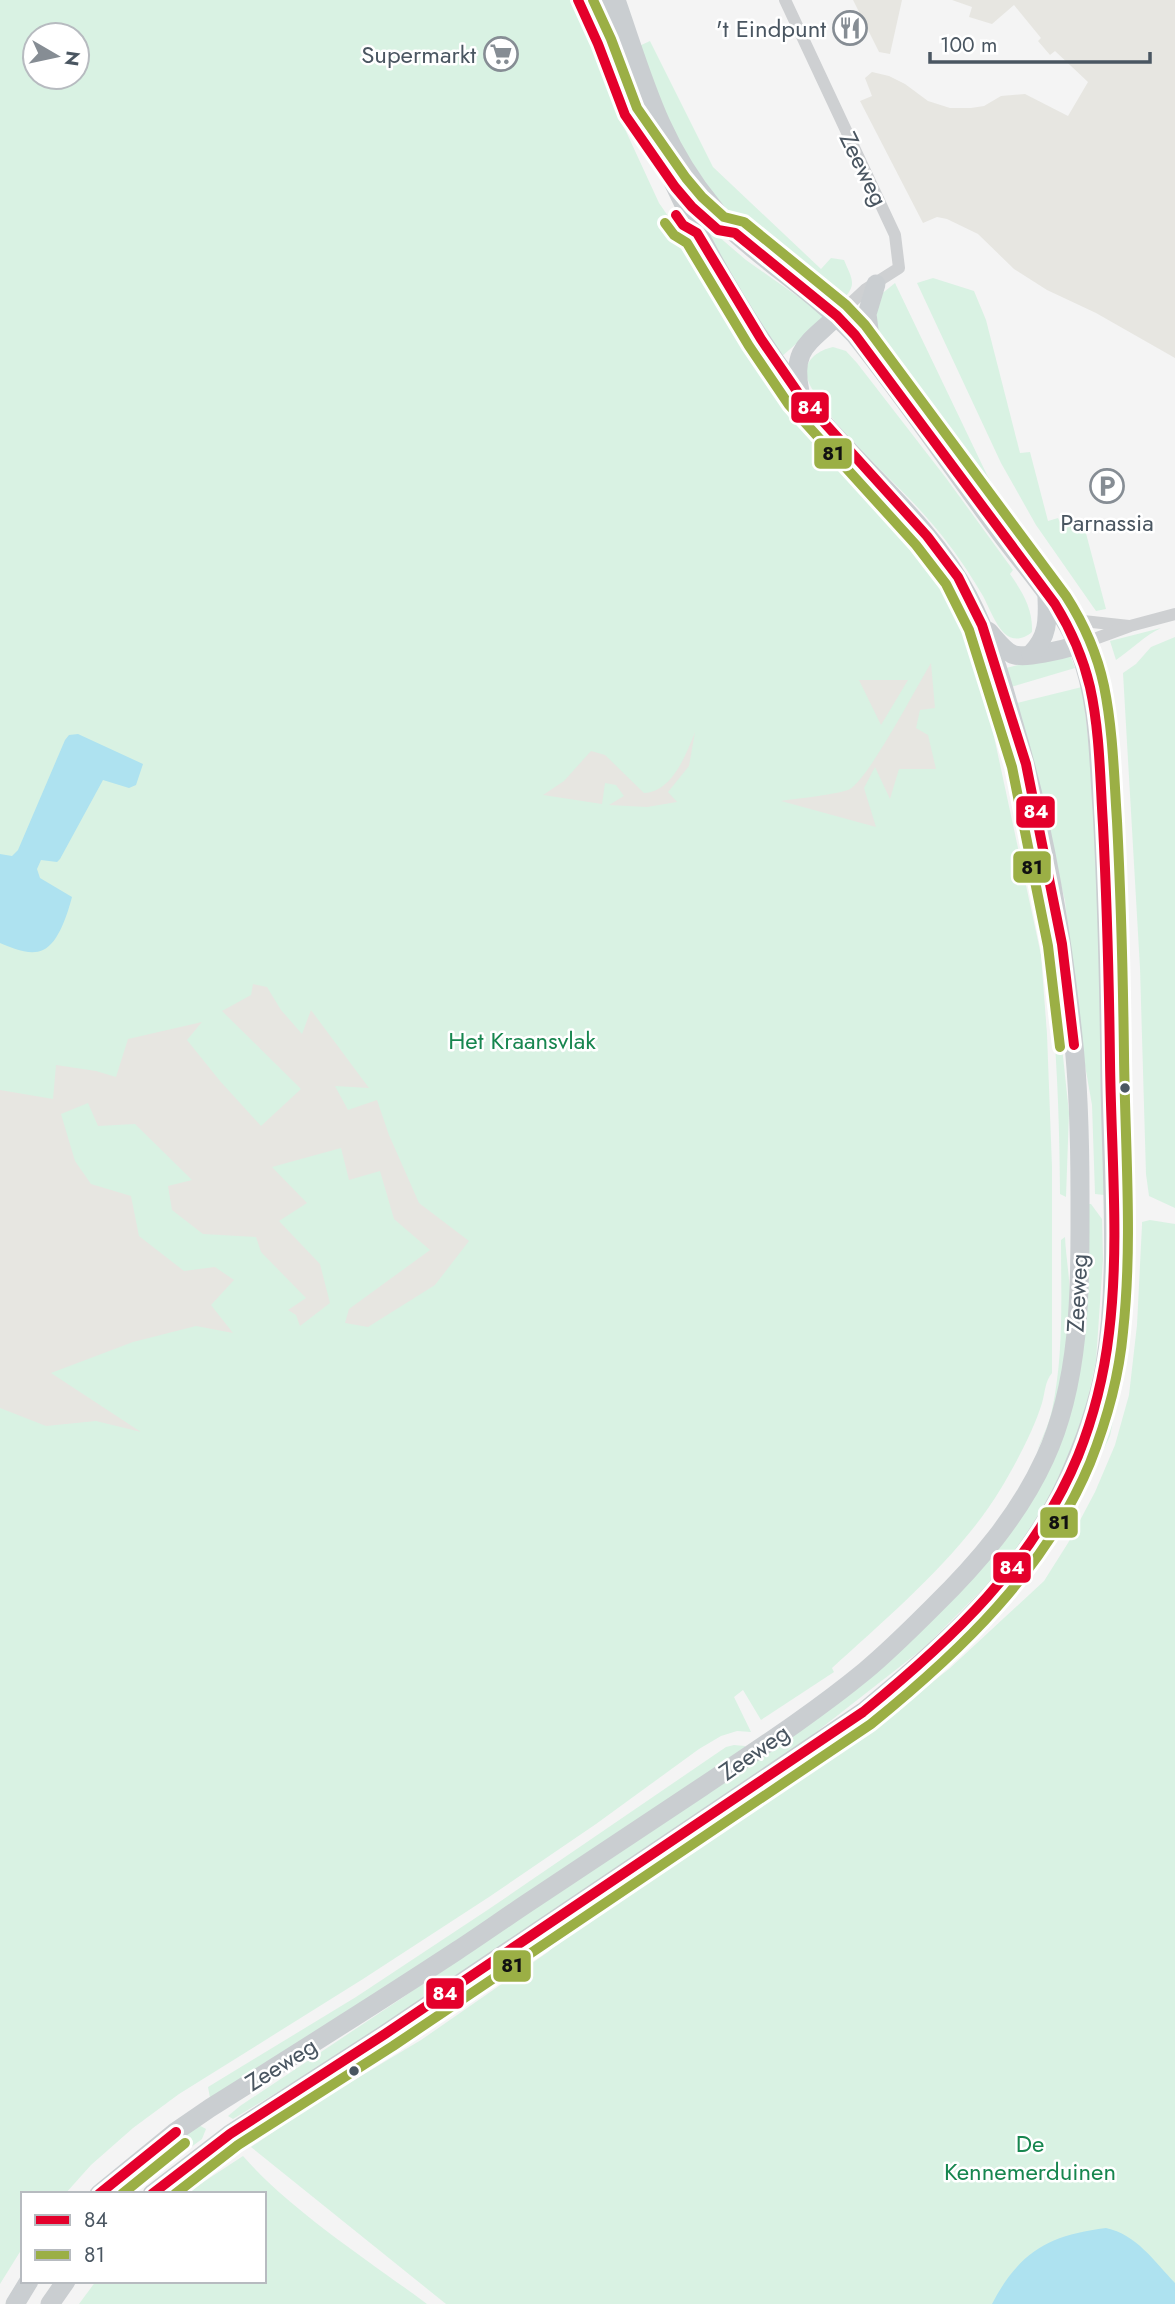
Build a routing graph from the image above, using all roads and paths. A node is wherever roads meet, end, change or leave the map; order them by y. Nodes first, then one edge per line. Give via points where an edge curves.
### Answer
1 (598, 0) edge
2 (616, 0) edge
3 (785, 0) edge
4 (618, 36) junction
5 (871, 287) junction
6 (837, 316) junction
7 (873, 357) junction
8 (801, 397) junction
9 (1047, 596) junction
10 (1175, 614) edge
11 (1060, 615) junction
12 (982, 625) junction
13 (1130, 626) junction
14 (1078, 645) junction
15 (1031, 654) junction
16 (1080, 1172) junction
17 (1112, 1217) junction
18 (101, 2192) edge
19 (155, 2192) edge
20 (28, 2283) edge
21 (65, 2283) edge
22 (16, 2304) edge
23 (50, 2304) edge

1 - 4 main road, Zeeweg
2 - 4 main road, Zeeweg
3 - 5 street, Zeeweg via 895,235 899,268
4 - 6 main road, Zeeweg via 664,133 695,185 735,233
4 - 8 main road, Zeeweg via 646,126 697,233
5 - 6 street, Zeeweg
5 - 7 main road via 867,314
6 - 7 main road, Zeeweg
6 - 8 main road via 799,356 796,368
7 - 9 main road, Zeeweg
8 - 12 main road, Zeeweg via 927,536 958,577
9 - 11 main road, Zeeweg
9 - 15 main road via 1048,624
10 - 13 street
11 - 13 street
11 - 14 main road, Zeeweg
12 - 15 main road via 1011,654
12 - 16 main road, Zeeweg via 1026,764 1054,894 1076,1059
13 - 14 street
14 - 15 main road
14 - 17 main road, Zeeweg via 1093,697 1100,759
16 - 17 main road
16 - 18 main road, Zeeweg via 1079,1288 1068,1389 1043,1462 1010,1520 978,1561 862,1674 767,1744 210,2108
17 - 19 main road, Zeeweg via 1105,1363 1084,1438 1065,1486 1036,1537 972,1616 863,1712 230,2134
20 - 22 main road
21 - 23 main road

